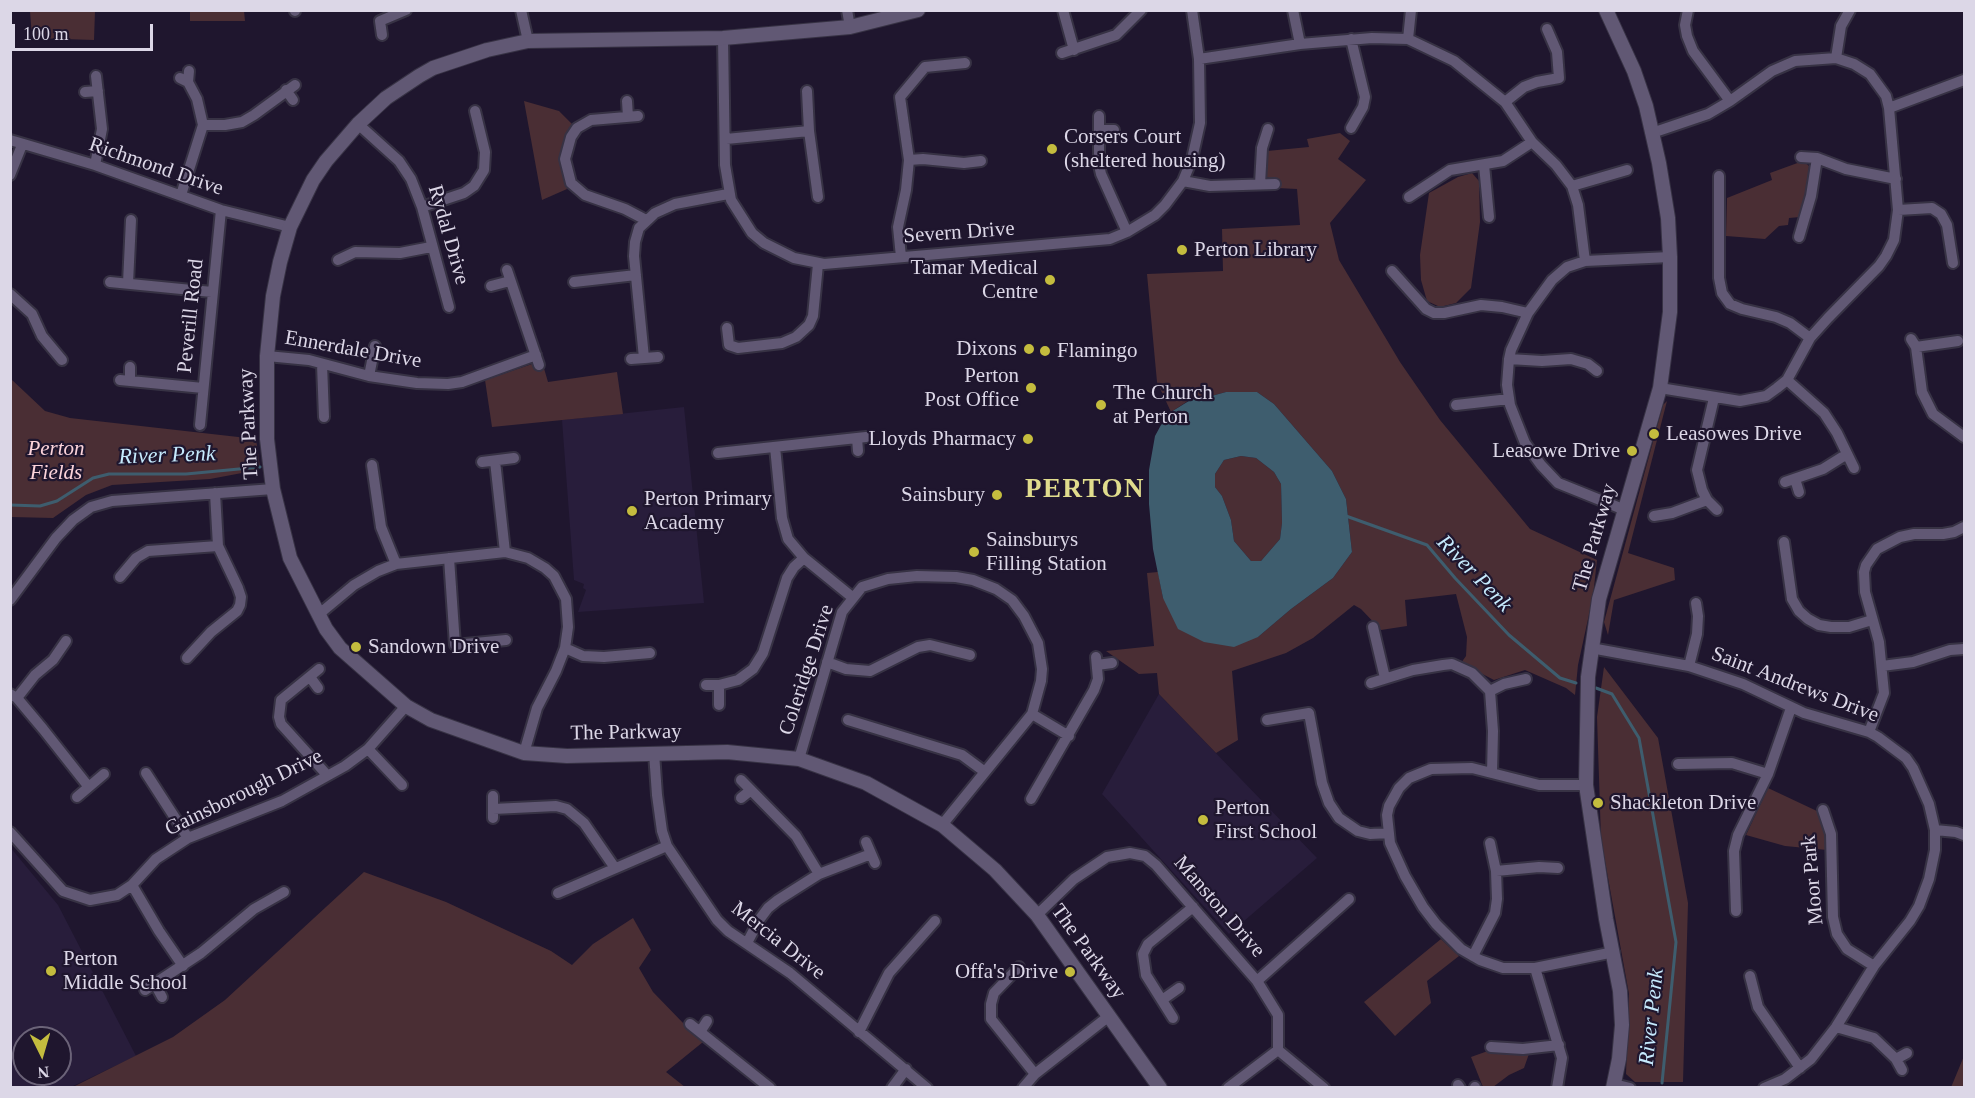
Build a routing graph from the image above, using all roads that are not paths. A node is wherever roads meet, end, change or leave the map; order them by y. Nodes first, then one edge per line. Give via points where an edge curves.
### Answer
1 (405, 10) edge
2 (521, 10) edge
3 (847, 10) edge
4 (918, 10) edge
5 (1141, 10) edge
6 (1192, 10) edge
7 (1293, 10) edge
8 (1411, 10) edge
9 (1606, 10) edge
10 (1688, 10) edge
11 (1850, 10) edge
12 (1067, 12) edge
13 (850, 27) junction
14 (1547, 28) dead end
15 (382, 35) dead end
16 (723, 38) junction
17 (1351, 39) junction
18 (1407, 39) junction
19 (528, 40) junction
20 (1300, 44) junction
21 (1074, 50) junction
22 (1062, 53) dead end
23 (1836, 58) junction
24 (1199, 59) junction
25 (965, 63) dead end
26 (96, 76) dead end
27 (186, 77) dead end
28 (1959, 82) edge
29 (98, 91) junction
30 (807, 91) dead end
31 (85, 92) dead end
32 (1959, 95) dead end
33 (293, 100) dead end
34 (627, 101) dead end
35 (1730, 101) junction
36 (1505, 102) junction
37 (1889, 108) junction
38 (475, 111) dead end
39 (1099, 116) dead end
40 (358, 124) junction
41 (203, 125) junction
42 (1268, 129) dead end
43 (1351, 129) dead end
44 (1099, 130) junction
45 (1114, 130) dead end
46 (809, 131) junction
47 (1652, 133) junction
48 (726, 139) junction
49 (10, 140) edge
50 (1532, 142) junction
51 (22, 145) junction
52 (1801, 157) dead end
53 (1817, 158) junction
54 (909, 160) junction
55 (981, 161) dead end
56 (95, 165) junction
57 (1484, 165) junction
58 (1627, 170) dead end
59 (10, 175) edge
60 (1719, 176) dead end
61 (1896, 179) junction
62 (1183, 181) junction
63 (1260, 184) junction
64 (1275, 184) dead end
65 (1572, 186) junction
66 (728, 194) junction
67 (182, 195) junction
68 (1409, 196) dead end
69 (818, 197) dead end
70 (422, 207) junction
71 (221, 210) junction
72 (1898, 210) junction
73 (1489, 217) dead end
74 (131, 220) dead end
75 (646, 220) junction
76 (290, 227) junction
77 (1797, 229) dead end
78 (1127, 232) junction
79 (431, 247) junction
80 (901, 257) junction
81 (1670, 257) junction
82 (338, 260) dead end
83 (1585, 261) junction
84 (1953, 263) dead end
85 (818, 264) junction
86 (1392, 271) dead end
87 (636, 275) junction
88 (581, 278) dead end
89 (110, 282) dead end
90 (128, 283) junction
91 (490, 286) dead end
92 (212, 292) junction
93 (10, 294) edge
94 (449, 307) dead end
95 (1528, 313) junction
96 (727, 328) dead end
97 (1810, 338) junction
98 (1958, 341) dead end
99 (375, 346) dead end
100 (267, 356) junction
101 (658, 357) dead end
102 (644, 358) junction
103 (631, 359) dead end
104 (1509, 359) junction
105 (62, 360) dead end
106 (322, 364) junction
107 (130, 367) dead end
108 (1598, 371) dead end
109 (369, 376) junction
110 (1787, 380) junction
111 (203, 388) junction
112 (1659, 388) junction
113 (1714, 398) junction
114 (1509, 399) junction
115 (1456, 405) dead end
116 (324, 417) dead end
117 (200, 425) dead end
118 (1965, 437) edge
119 (775, 447) junction
120 (858, 452) dead end
121 (718, 453) dead end
122 (1847, 454) junction
123 (514, 459) dead end
124 (495, 461) junction
125 (482, 462) dead end
126 (372, 465) dead end
127 (1854, 468) dead end
128 (273, 489) junction
129 (1799, 492) dead end
130 (215, 493) junction
131 (1707, 500) junction
132 (1625, 510) junction
133 (1717, 510) dead end
134 (1654, 516) dead end
135 (1965, 527) edge
136 (1784, 542) dead end
137 (218, 546) junction
138 (505, 552) junction
139 (1786, 557) junction
140 (449, 558) junction
141 (804, 558) junction
142 (1774, 558) dead end
143 (396, 564) junction
144 (120, 577) dead end
145 (852, 597) junction
146 (10, 600) edge
147 (1696, 603) dead end
148 (318, 615) junction
149 (1872, 620) junction
150 (1372, 627) dead end
151 (506, 640) dead end
152 (66, 641) dead end
153 (565, 648) junction
154 (1591, 648) junction
155 (1965, 649) edge
156 (650, 653) dead end
157 (970, 654) dead end
158 (202, 660) dead end
159 (827, 662) junction
160 (1112, 663) dead end
161 (1689, 666) junction
162 (1882, 666) junction
163 (320, 669) dead end
164 (310, 677) junction
165 (1385, 678) junction
166 (1526, 679) dead end
167 (1371, 683) dead end
168 (706, 685) dead end
169 (719, 685) junction
170 (318, 688) dead end
171 (1490, 691) junction
172 (14, 696) edge
173 (719, 705) dead end
174 (406, 706) junction
175 (1791, 708) junction
176 (1032, 714) junction
177 (848, 720) dead end
178 (1267, 720) dead end
179 (1869, 732) junction
180 (1069, 736) junction
181 (368, 749) junction
182 (524, 753) junction
183 (654, 753) junction
184 (799, 759) junction
185 (1678, 764) dead end
186 (985, 772) junction
187 (146, 773) dead end
188 (1492, 773) junction
189 (104, 774) dead end
190 (1768, 774) junction
191 (327, 775) junction
192 (741, 780) dead end
193 (402, 785) dead end
194 (1587, 785) junction
195 (87, 786) junction
196 (751, 790) junction
197 (493, 796) dead end
198 (1038, 796) dead end
199 (77, 797) dead end
200 (741, 798) dead end
201 (1823, 810) dead end
202 (942, 825) junction
203 (1935, 830) junction
204 (10, 832) edge
205 (1389, 833) junction
206 (1965, 835) edge
207 (188, 838) junction
208 (866, 842) dead end
209 (1490, 843) dead end
210 (667, 846) junction
211 (615, 868) junction
212 (1558, 868) dead end
213 (1496, 871) junction
214 (819, 874) junction
215 (132, 885) junction
216 (275, 893) dead end
217 (558, 893) dead end
218 (1349, 899) dead end
219 (1739, 905) dead end
220 (1193, 907) junction
221 (1037, 915) junction
222 (935, 921) dead end
223 (747, 943) junction
224 (1614, 952) junction
225 (1473, 956) junction
226 (183, 966) junction
227 (1874, 966) junction
228 (1019, 967) dead end
229 (1535, 968) junction
230 (1750, 976) dead end
231 (1257, 981) junction
232 (155, 984) junction
233 (1179, 988) dead end
234 (145, 990) dead end
235 (162, 997) dead end
236 (1161, 1000) junction
237 (1109, 1016) junction
238 (1173, 1018) dead end
239 (707, 1021) dead end
240 (690, 1024) dead end
241 (1836, 1027) junction
242 (700, 1032) junction
243 (859, 1032) junction
244 (1559, 1044) junction
245 (1491, 1047) dead end
246 (1278, 1050) junction
247 (1907, 1053) dead end
248 (1896, 1059) junction
249 (1800, 1068) junction
250 (906, 1069) junction
251 (1902, 1070) dead end
252 (1035, 1074) junction
253 (1613, 1086) edge
254 (770, 1088) edge
255 (892, 1088) edge
256 (927, 1088) edge
257 (1023, 1088) edge
258 (1160, 1088) edge
259 (1228, 1088) edge
260 (1324, 1088) edge
261 (1557, 1088) edge
262 (1630, 1088) edge
263 (1764, 1088) edge

1 - 15 street via 380,21
2 - 19 street
3 - 13 street
4 - 13 street, The Parkway
5 - 21 street via 1116,36
6 - 24 street, Severn Drive
7 - 20 street
8 - 18 street
9 - 47 street, The Parkway via 1634,71
10 - 35 street via 1685,25 1693,51
11 - 23 street via 1842,26
12 - 21 street
13 - 16 street, The Parkway
14 - 36 street via 1557,52 1559,78 1524,87
16 - 19 street, The Parkway
16 - 48 street, Severn Drive
17 - 18 street
17 - 20 street
17 - 43 street via 1365,97
18 - 36 street via 1454,61
19 - 40 street, The Parkway via 433,68 386,98
20 - 24 street
21 - 22 street
23 - 35 street via 1795,62 1772,71
23 - 37 street via 1870,74 1886,96
24 - 62 street, Severn Drive via 1200,123
25 - 54 street via 925,67 900,97
26 - 29 street
27 - 41 street via 197,99
28 - 32 street
28 - 37 street
29 - 31 street
29 - 56 street via 102,129
30 - 46 street
33 - 41 street via 290,88 242,122
34 - 75 street via 633,116 591,120 577,128 567,148 567,172 571,183 585,195
35 - 47 street via 1708,114
36 - 50 street
37 - 61 street
38 - 70 street via 484,143 484,170 464,193
39 - 44 street
40 - 70 street, Rydal Drive via 403,167
40 - 76 street, The Parkway via 313,180
41 - 67 street
42 - 63 street via 1262,148
44 - 45 street
44 - 78 street via 1101,174
46 - 48 street
46 - 69 street
47 - 81 street, The Parkway via 1668,218
48 - 66 street, Severn Drive
49 - 51 street, Richmond Drive
50 - 57 street via 1503,161
50 - 65 street
51 - 56 street, Richmond Drive
51 - 59 street
52 - 53 street
53 - 61 street via 1846,169
53 - 77 street via 1810,196
54 - 55 street
54 - 80 street via 898,226
56 - 67 street, Richmond Drive
57 - 68 street via 1450,170
57 - 73 street
58 - 65 street
60 - 97 street via 1724,192 1719,278 1722,293 1730,304 1776,317
61 - 72 street
62 - 63 street via 1210,186
62 - 78 street, Severn Drive via 1155,215
63 - 64 street
65 - 83 street
66 - 75 street via 675,204
66 - 85 street, Severn Drive via 752,233 764,243 794,258
67 - 71 street, Richmond Drive
70 - 79 street, Rydal Drive
71 - 76 street, Richmond Drive
71 - 92 street, Peverill Road
72 - 84 street via 1932,208 1941,214 1947,225
72 - 97 street via 1894,240 1879,266
74 - 90 street
75 - 87 street via 634,242
76 - 100 street, The Parkway via 273,296
78 - 80 street, Severn Drive via 1101,240
79 - 82 street via 400,253 355,252
79 - 94 street, Rydal Drive
80 - 85 street, Severn Drive
81 - 83 street
81 - 112 street, The Parkway via 1670,312
83 - 95 street via 1567,267 1552,280
85 - 96 street via 813,316 796,337 782,343 738,348 729,345
86 - 95 street via 1434,313 1481,305
87 - 88 street
87 - 102 street
89 - 90 street
90 - 92 street
91 - 109 street, Ennerdale Drive via 508,276 537,360 462,382 417,383
92 - 111 street, Peverill Road
93 - 105 street via 32,314 42,336
95 - 104 street
97 - 110 street
98 - 118 street via 1914,343 1922,392 1933,414
99 - 109 street
100 - 106 street, Ennerdale Drive
100 - 128 street, The Parkway via 267,439
101 - 102 street
102 - 103 street
104 - 108 street via 1571,359
104 - 114 street
106 - 109 street, Ennerdale Drive
106 - 116 street
107 - 111 street via 125,381
110 - 113 street via 1766,396 1753,400
110 - 122 street via 1824,413
111 - 117 street, Peverill Road
112 - 113 street
112 - 132 street, The Parkway
113 - 131 street via 1697,470
114 - 115 street
114 - 132 street via 1525,443 1558,483
119 - 120 street via 862,437
119 - 121 street via 732,457
119 - 141 street via 784,530
122 - 127 street
122 - 129 street via 1823,469 1790,480
123 - 124 street
124 - 125 street
124 - 138 street
126 - 143 street via 381,527
128 - 130 street
128 - 148 street, The Parkway via 291,558
130 - 137 street
130 - 146 street via 112,501 92,507 72,520 56,538
131 - 133 street
131 - 134 street
132 - 154 street, The Parkway via 1599,599
135 - 149 street via 1942,534 1900,537 1877,549 1864,572
136 - 139 street
137 - 144 street via 148,551 136,558
137 - 158 street via 241,597 237,611 191,654
138 - 140 street
138 - 153 street via 545,568 561,587 568,615
139 - 142 street
139 - 149 street via 1792,599 1808,619 1831,627 1849,627
140 - 143 street
140 - 151 street via 455,645
141 - 145 street
141 - 169 street via 787,578 763,653 753,669 738,680
143 - 148 street via 354,585
145 - 159 street, Coleridge Drive via 842,612
145 - 176 street, Coleridge Drive via 875,582 917,576 956,577 996,588 1012,600 1038,643 1041,681
147 - 161 street via 1697,634
148 - 174 street, The Parkway via 339,648
149 - 162 street
150 - 165 street
152 - 172 street via 53,660
153 - 156 street via 583,656
153 - 182 street via 537,708
154 - 161 street, Saint Andrews Drive
154 - 194 street, The Parkway
155 - 162 street
157 - 159 street via 930,645 918,647 870,671
159 - 184 street, Coleridge Drive
160 - 180 street via 1096,661 1098,679
161 - 175 street, Saint Andrews Drive via 1743,684
162 - 179 street via 1884,693
163 - 164 street
164 - 170 street
164 - 191 street via 281,700 279,717
165 - 167 street
165 - 171 street via 1452,664 1472,673
166 - 171 street
168 - 169 street
169 - 173 street
171 - 188 street
172 - 195 street
174 - 181 street, Gainsborough Drive
174 - 182 street, The Parkway via 431,720
175 - 179 street, Saint Andrews Drive
175 - 190 street
176 - 180 street
176 - 186 street, Coleridge Drive
177 - 186 street via 962,755
178 - 205 street via 1309,712 1329,803 1340,818 1358,831
179 - 203 street, Saint Andrews Drive via 1906,758 1913,768 1929,804
180 - 198 street
181 - 191 street, Gainsborough Drive
181 - 193 street
182 - 183 street, The Parkway
183 - 184 street, The Parkway via 727,752
183 - 210 street, Mercia Drive
184 - 202 street, The Parkway via 866,783
185 - 190 street via 1732,763
186 - 202 street, Coleridge Drive
187 - 207 street
188 - 194 street via 1539,785
188 - 205 street via 1445,767 1409,778 1389,806
189 - 195 street
190 - 219 street via 1734,851
191 - 207 street, Gainsborough Drive via 282,801
192 - 196 street
194 - 224 street, The Parkway
195 - 199 street
196 - 200 street
196 - 214 street via 796,836
197 - 211 street via 493,814 556,806 567,809 584,823
201 - 227 street, Moor Park via 1831,834 1837,934 1847,948
202 - 221 street, The Parkway via 995,870
203 - 206 street
203 - 227 street, Saint Andrews Drive via 1929,879 1919,906
204 - 215 street, Gainsborough Drive via 63,891 90,900 117,895
205 - 225 street via 1405,876 1423,907 1450,939
207 - 215 street, Gainsborough Drive via 156,859
208 - 214 street via 873,859
209 - 213 street
210 - 211 street
210 - 223 street, Mercia Drive via 717,920
211 - 217 street
212 - 213 street
213 - 225 street via 1495,914
214 - 223 street via 768,908
215 - 226 street
216 - 226 street
218 - 231 street
220 - 221 street, Manston Drive via 1145,856 1124,853 1107,857 1074,879
220 - 231 street, Manston Drive
220 - 236 street via 1148,944 1143,954 1146,975
221 - 237 street, The Parkway
222 - 243 street via 889,973
223 - 243 street, Mercia Drive via 790,973
224 - 229 street
224 - 253 street, The Parkway via 1622,1024
225 - 229 street via 1503,968
226 - 232 street
227 - 241 street, Saint Andrews Drive
228 - 252 street via 994,993 991,1019
229 - 244 street
230 - 249 street via 1758,1007
231 - 246 street, Manston Drive via 1278,1015
232 - 234 street
232 - 235 street
233 - 236 street
236 - 238 street
237 - 252 street
237 - 258 street, The Parkway
239 - 242 street
240 - 242 street
241 - 248 street via 1874,1038
241 - 249 street, Saint Andrews Drive
242 - 254 street
243 - 250 street, Mercia Drive
244 - 245 street via 1523,1049
244 - 261 street via 1562,1058
246 - 259 street
246 - 260 street
247 - 248 street
248 - 251 street
249 - 263 street, Saint Andrews Drive
250 - 255 street
250 - 256 street, Mercia Drive
252 - 257 street
253 - 262 street

